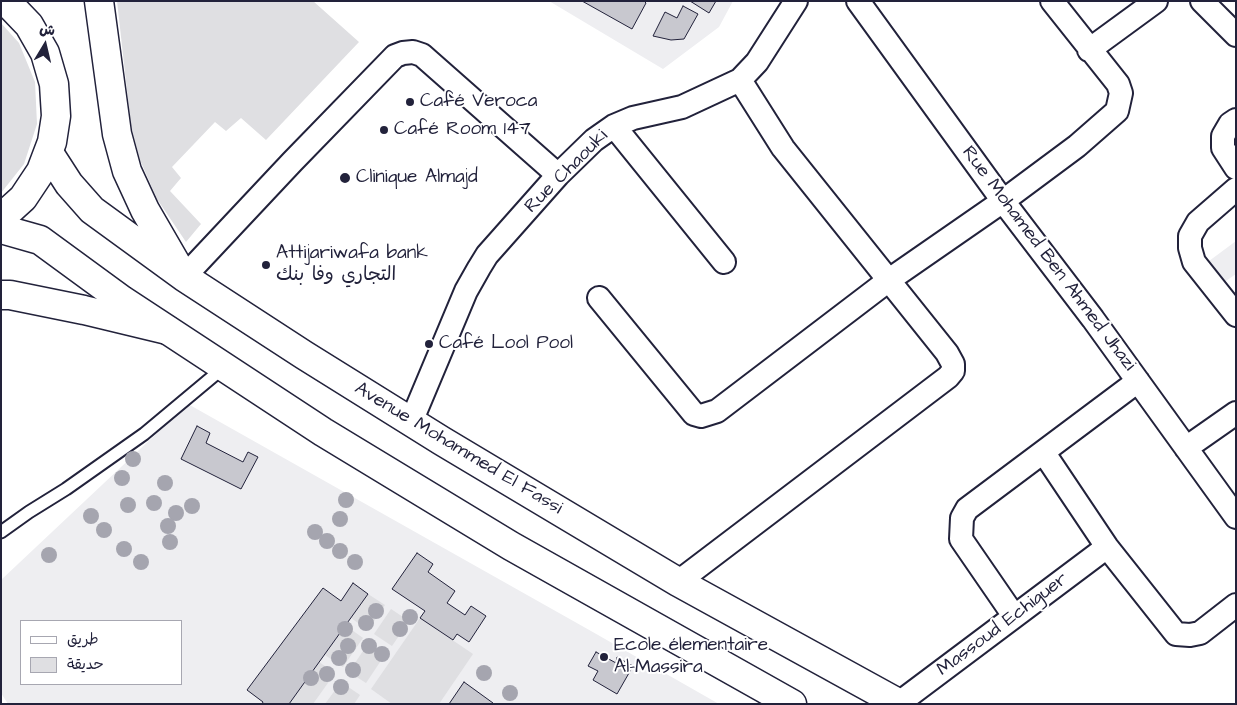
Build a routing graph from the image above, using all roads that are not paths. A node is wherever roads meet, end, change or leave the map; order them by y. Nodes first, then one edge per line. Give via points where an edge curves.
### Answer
1 (99, 1) edge
2 (796, 1) edge
3 (858, 1) edge
4 (1052, 1) edge
5 (1156, 1) edge
6 (1202, 1) edge
7 (9, 3) edge
8 (1236, 35) edge
9 (1089, 50) junction
10 (740, 80) junction
11 (1236, 120) edge
12 (614, 126) junction
13 (48, 153) junction
14 (1236, 168) edge
15 (558, 175) junction
16 (1236, 189) edge
17 (1003, 201) junction
18 (1, 218) edge
19 (1, 229) edge
20 (724, 262) dead end
21 (184, 277) junction
22 (889, 280) junction
23 (1, 295) edge
24 (599, 298) dead end
25 (1236, 314) edge
26 (167, 330) junction
27 (223, 368) junction
28 (1138, 381) junction
29 (1236, 413) edge
30 (411, 422) junction
31 (1186, 448) junction
32 (1044, 453) junction
33 (1236, 517) edge
34 (1, 532) edge
35 (1107, 547) junction
36 (678, 582) junction
37 (1236, 605) edge
38 (1014, 616) junction
39 (900, 703) edge
40 (792, 704) edge

1 - 21 main road via 117,134 127,171 145,210
2 - 10 street, Rue Chaouki via 757,62
3 - 17 street, Rue Mohamed Ben Ahmed Jhazi
4 - 9 street
5 - 9 street
6 - 8 street
7 - 13 main road via 35,34 53,79 56,116
9 - 17 street via 1118,84 1121,93 1118,110 1077,146
10 - 12 street, Rue Chaouki via 682,107 633,118
10 - 22 street via 782,148
11 - 14 street via 1223,136 1223,148
12 - 15 street, Rue Chaouki via 594,140
12 - 20 street
13 - 18 main road via 31,188
13 - 21 main road, Avenue Mohammed El Fassi via 92,210
15 - 21 street via 422,55 403,53 394,56
15 - 30 street, Rue Chaouki via 479,268 466,291
16 - 25 street via 1198,222 1190,236 1190,248 1194,262
17 - 22 street
17 - 28 street, Rue Mohamed Ben Ahmed Jhazi
19 - 26 main road via 40,240
21 - 30 main road, Avenue Mohammed El Fassi
22 - 24 street via 717,411 701,416 694,414
22 - 36 street via 947,352 953,371 948,378
23 - 26 main road via 66,306
26 - 27 main road
27 - 34 lane via 144,434
27 - 40 main road via 511,546
28 - 31 street, Rue Mohamed Ben Ahmed Jhazi
28 - 32 street
29 - 31 street
30 - 36 main road, Avenue Mohammed El Fassi
31 - 33 street, Rue Mohamed Ben Ahmed Jhazi
32 - 35 street
32 - 38 street via 967,509 962,518 961,539
35 - 37 street via 1176,634 1200,633
35 - 38 street, Massoud Echiguer
36 - 39 main road, Avenue Mohammed El Fassi
38 - 39 street, Massoud Echiguer

